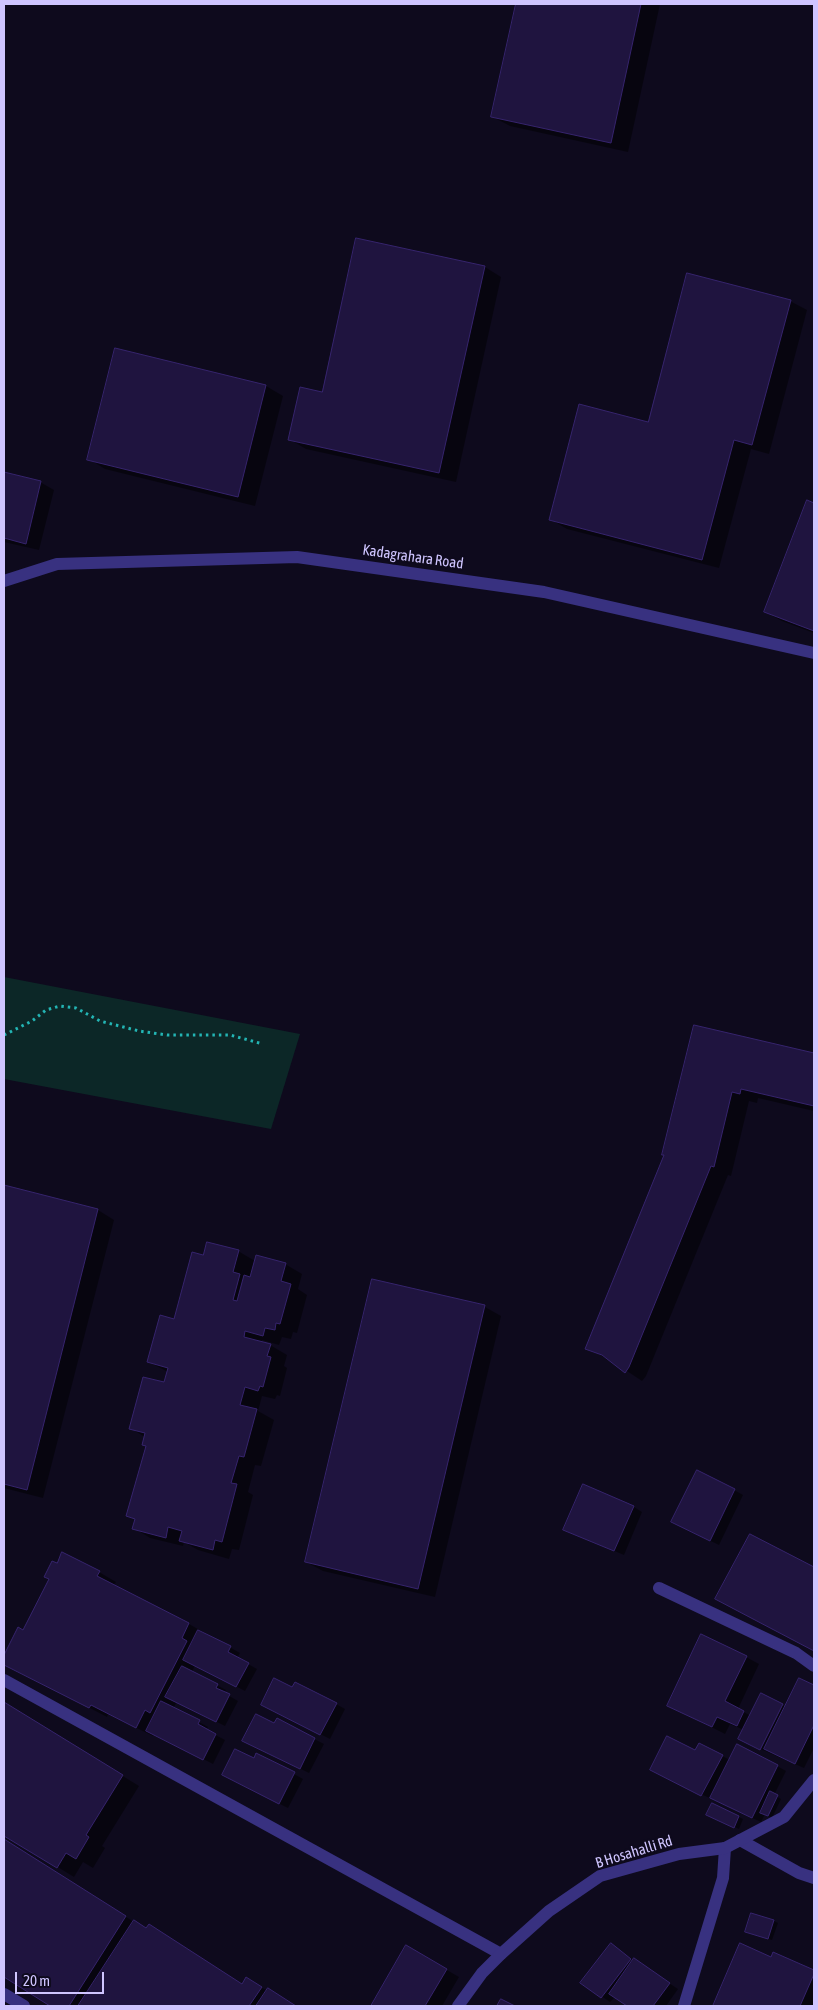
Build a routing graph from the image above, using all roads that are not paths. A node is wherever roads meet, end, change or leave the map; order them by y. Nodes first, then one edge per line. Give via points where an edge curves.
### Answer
1 (4, 581) edge
2 (814, 653) edge
3 (659, 1588) dead end
4 (814, 1666) edge
5 (4, 1680) edge
6 (814, 1780) edge
7 (740, 1840) junction
8 (724, 1848) junction
9 (814, 1878) edge
10 (502, 1954) junction
11 (4, 1994) edge
12 (24, 2006) edge
13 (458, 2006) edge
14 (684, 2006) edge

1 - 2 street, Kadagrahara Road via 57,564 297,557 544,592
3 - 4 street via 796,1653
5 - 10 street
6 - 7 street, B Hosahalli Rd via 784,1817
7 - 8 street, B Hosahalli Rd
7 - 9 street
8 - 10 street, B Hosahalli Rd via 679,1854 600,1876 549,1910
8 - 14 street via 723,1878
10 - 13 street, B Hosahalli Rd via 482,1973
11 - 12 street

